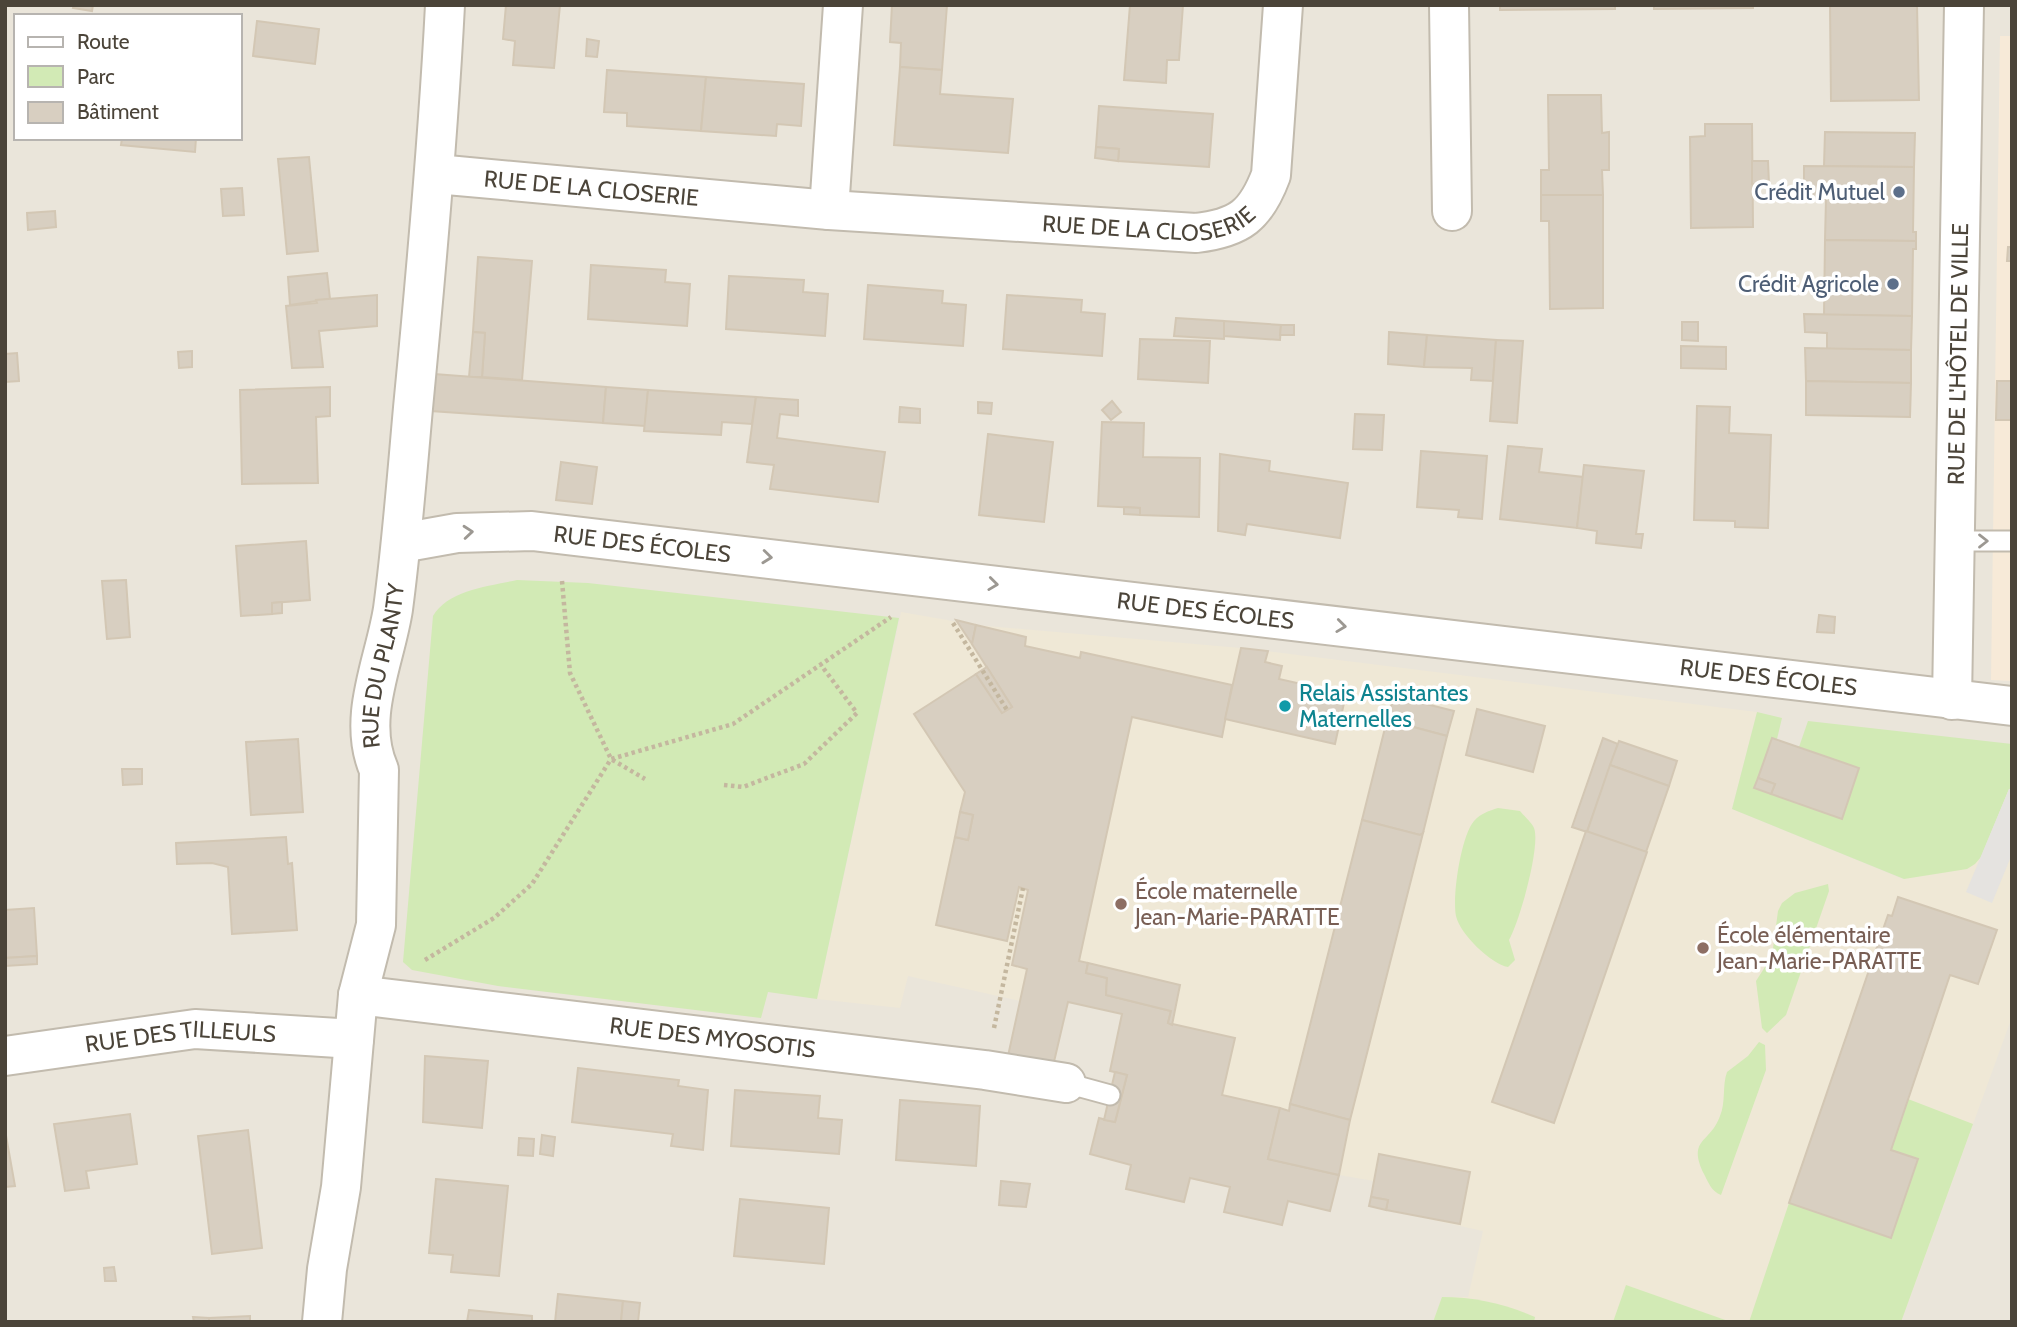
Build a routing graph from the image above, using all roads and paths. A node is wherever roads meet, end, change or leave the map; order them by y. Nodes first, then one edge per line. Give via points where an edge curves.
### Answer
1 (445, 5) edge
2 (843, 5) edge
3 (1283, 5) edge
4 (1449, 5) edge
5 (1964, 5) edge
6 (436, 174) junction
7 (829, 210) junction
8 (1452, 211) dead end
9 (1955, 541) junction
10 (2012, 541) edge
11 (401, 543) junction
12 (948, 578) junction
13 (562, 581) dead end
14 (901, 614) dead end
15 (821, 665) junction
16 (1952, 700) junction
17 (2012, 706) edge
18 (1007, 710) dead end
19 (611, 759) junction
20 (645, 779) dead end
21 (724, 785) dead end
22 (1023, 888) dead end
23 (374, 997) junction
24 (354, 1039) junction
25 (5, 1056) edge
26 (985, 1070) junction
27 (1066, 1083) joint
28 (1110, 1096) dead end
29 (322, 1322) edge

1 - 6 street, RUE DU PLANTY
2 - 7 street
3 - 7 street, RUE DE LA CLOSERIE via 1271,175 1262,199 1244,219 1222,230 1196,233
4 - 8 street
5 - 9 street, RUE DE L'HÔTEL DE VILLE
6 - 7 street, RUE DE LA CLOSERIE
6 - 11 street, RUE DU PLANTY
9 -> 10 lane
9 - 16 street, RUE DE L'HÔTEL DE VILLE
11 -> 12 street, RUE DES ÉCOLES via 468,532 532,531
11 - 23 street, RUE DU PLANTY via 392,613 377,672 371,750 379,770
12 -> 16 street, RUE DES ÉCOLES
12 - 18 path via 939,612 950,619
13 - 19 path via 570,673
14 - 15 path
15 - 19 path via 733,724
15 - 21 path via 857,713 804,764 743,787
16 - 17 street, RUE DES ÉCOLES
19 - 20 path
19 - 23 path via 532,884 494,918 450,942
22 - 26 path
23 - 24 street, RUE DU PLANTY
23 - 26 street, RUE DES MYOSOTIS
24 - 25 street, RUE DES TILLEULS via 195,1029
24 - 29 street, RUE DU PLANTY via 341,1187
26 - 27 street, RUE DES MYOSOTIS
27 - 28 lane

